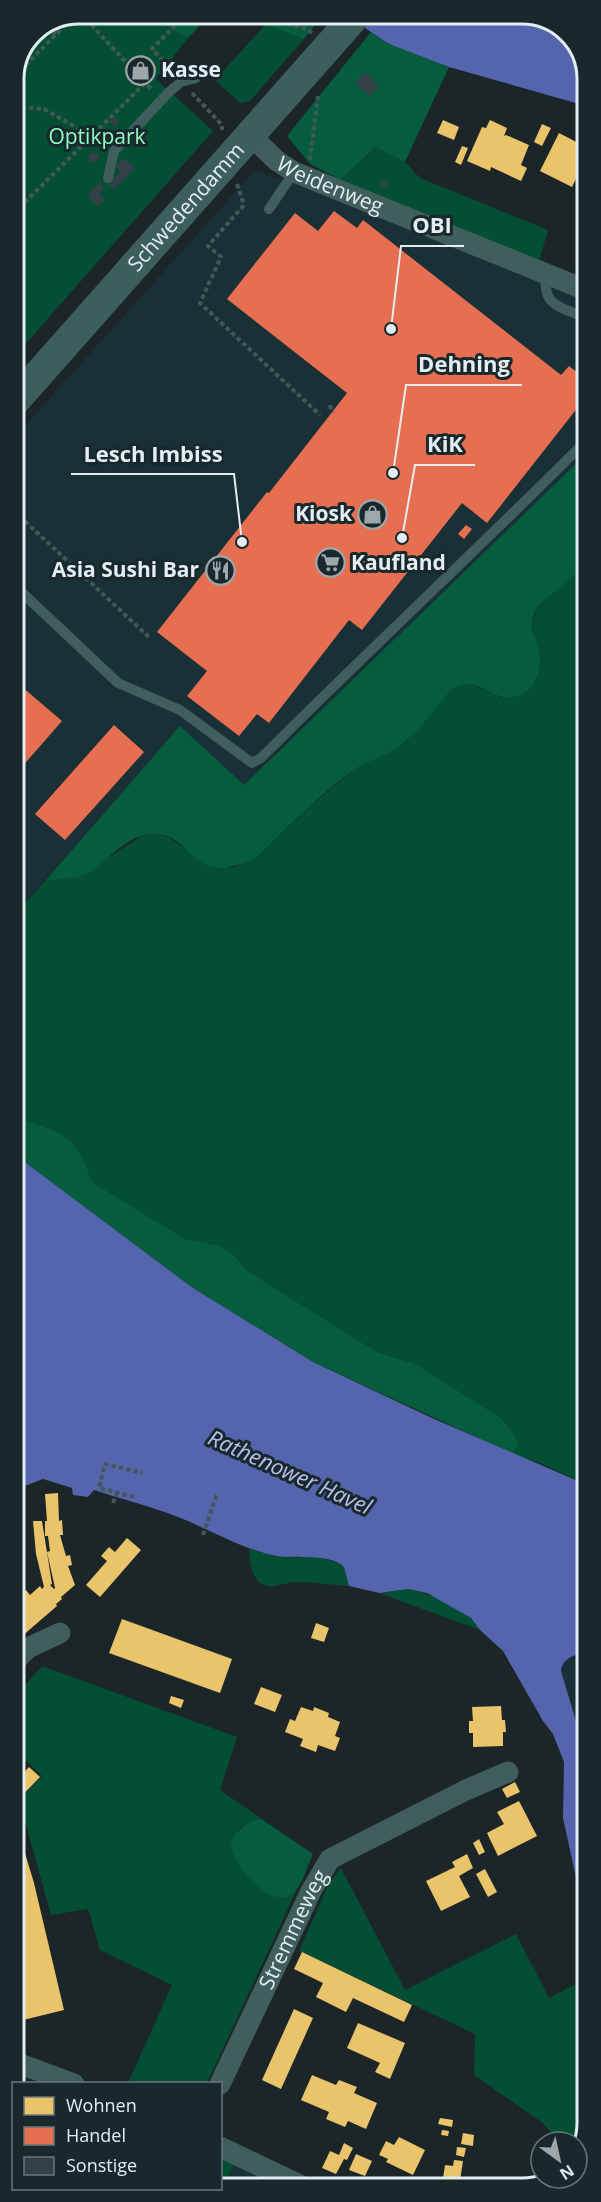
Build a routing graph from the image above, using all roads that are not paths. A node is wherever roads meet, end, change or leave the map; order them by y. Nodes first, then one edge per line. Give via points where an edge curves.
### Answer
1 (348, 24) edge
2 (196, 78) dead end
3 (250, 135) junction
4 (301, 175) junction
5 (108, 178) dead end
6 (269, 209) dead end
7 (546, 273) junction
8 (577, 286) edge
9 (577, 314) edge
10 (24, 391) edge
11 (577, 450) edge
12 (24, 594) edge
13 (60, 1633) dead end
14 (24, 1652) edge
15 (508, 1772) dead end
16 (24, 2065) edge
17 (69, 2082) edge
18 (221, 2082) edge
19 (222, 2148) edge
20 (285, 2178) edge

1 - 3 main road, Schwedendamm
2 - 5 lane via 181,82 114,151
3 - 4 street, Weidenweg via 277,162
3 - 10 main road, Schwedendamm
4 - 6 lane
4 - 7 street, Weidenweg
7 - 8 street, Weidenweg
7 - 9 lane via 544,290 550,301
11 - 12 lane via 252,763 180,710 118,683
13 - 14 street
15 - 18 street, Stremmeweg via 330,1859 311,1891
16 - 17 street
19 - 20 street

